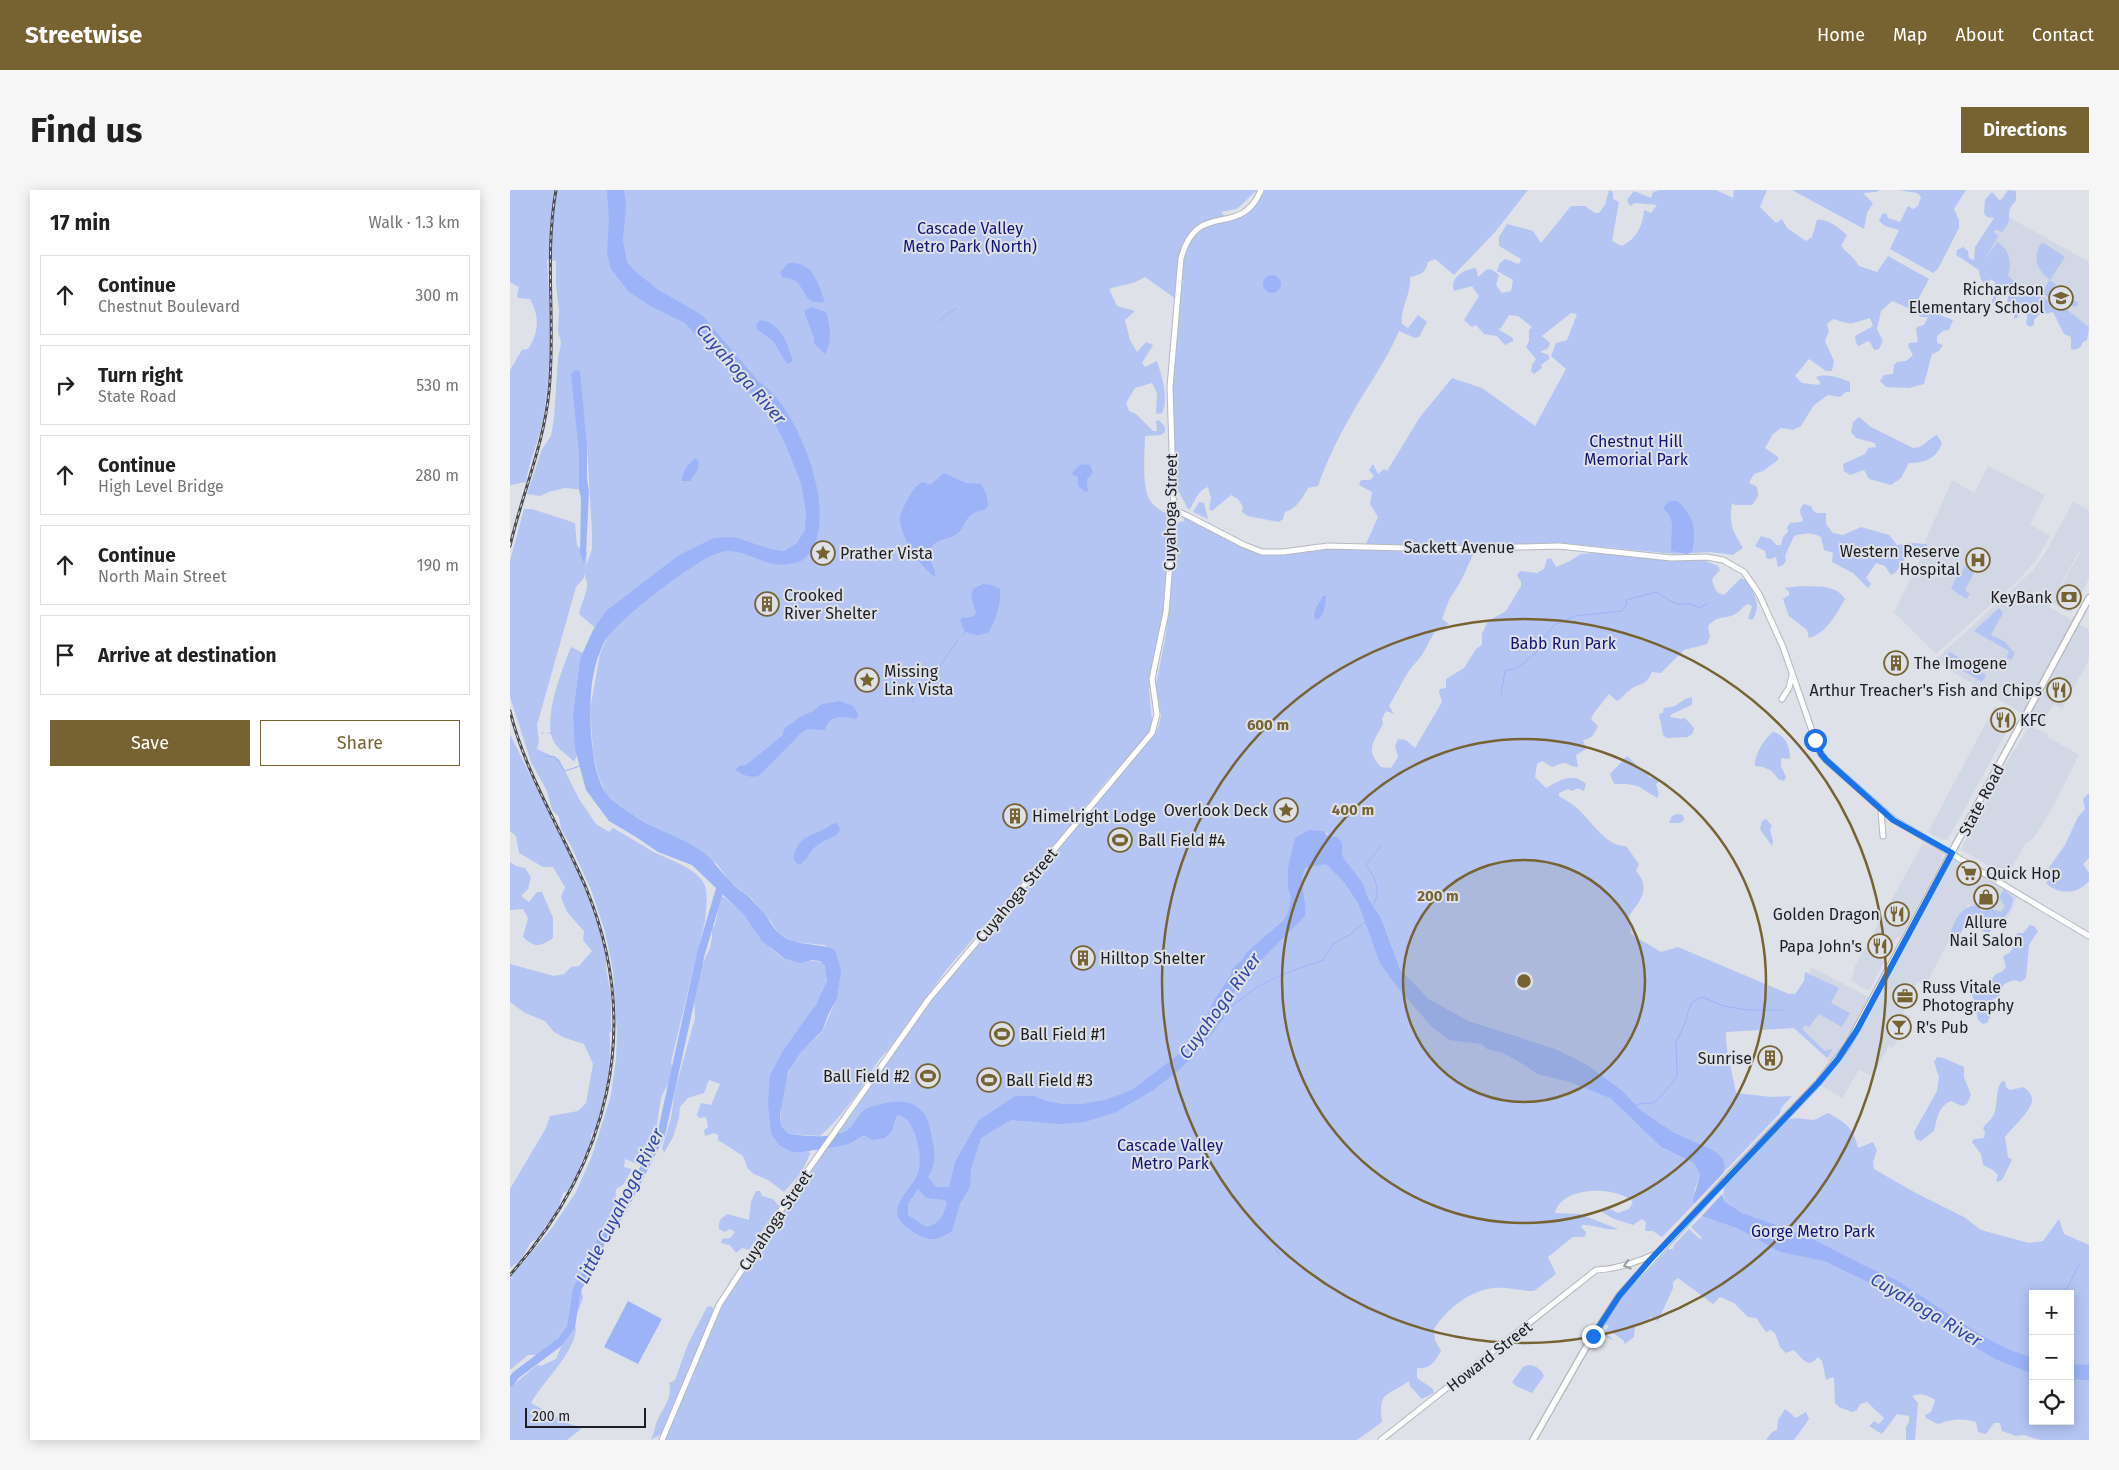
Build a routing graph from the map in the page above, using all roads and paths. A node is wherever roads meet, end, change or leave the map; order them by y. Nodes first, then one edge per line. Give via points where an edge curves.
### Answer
1 (1261, 190) edge
2 (1174, 514) junction
3 (2089, 598) edge
4 (1792, 674) junction
5 (1782, 699) dead end
6 (1881, 810) junction
7 (1884, 836) dead end
8 (1952, 853) junction
9 (2089, 936) edge
10 (1656, 1254) junction
11 (662, 1440) edge
12 (1381, 1440) edge
13 (1533, 1440) edge

1 - 2 street, Cuyahoga Street via 1251,207 1239,217 1198,227 1182,255 1170,387
2 - 4 street, Sackett Avenue via 1188,516 1262,552 1328,546 1443,550 1573,546 1674,558 1714,558 1734,565 1748,576 1776,631
2 - 11 street, Cuyahoga Street via 1166,612 1152,679 1157,714 1152,733 928,1000 838,1128 722,1299
3 - 8 main road, State Road
4 - 5 street
4 - 6 street via 1821,754
6 - 7 street
6 - 8 street
8 - 9 street
8 - 10 main road, State Road via 1847,1046 1818,1083
10 -> 12 street, Howard Street via 1618,1268 1596,1270
10 - 13 main road, State Road via 1608,1312

